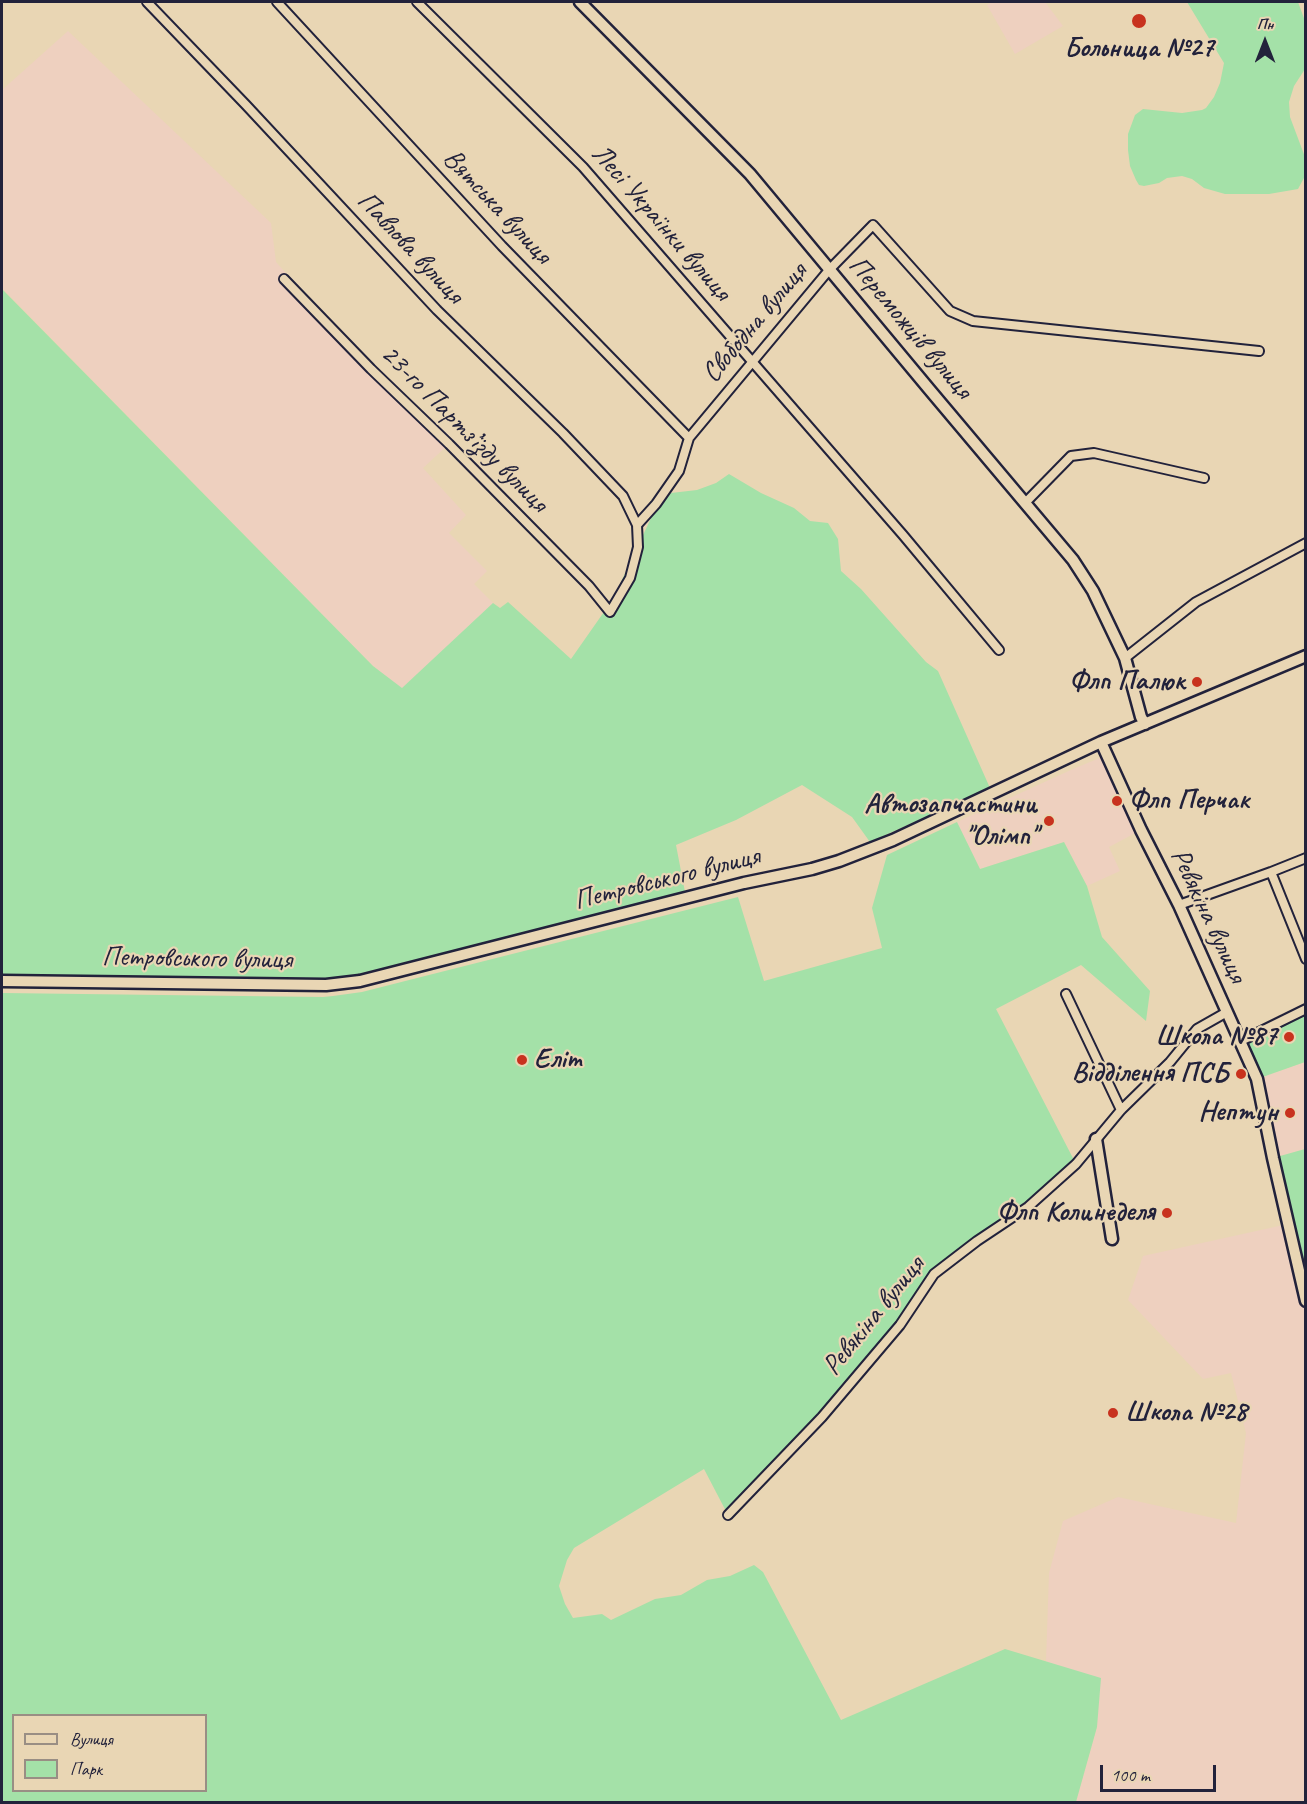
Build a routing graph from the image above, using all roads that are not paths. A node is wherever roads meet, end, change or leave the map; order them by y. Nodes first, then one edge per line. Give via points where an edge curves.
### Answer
1 (147, 2) edge
2 (277, 2) edge
3 (417, 2) edge
4 (580, 2) edge
5 (830, 270) junction
6 (284, 279) dead end
7 (1259, 351) dead end
8 (753, 361) junction
9 (689, 438) junction
10 (1204, 478) dead end
11 (1026, 502) junction
12 (637, 525) junction
13 (1305, 543) edge
14 (999, 650) dead end
15 (1305, 656) edge
16 (1125, 658) junction
17 (1144, 724) junction
18 (1101, 742) junction
19 (1305, 858) edge
20 (1271, 872) junction
21 (1179, 905) junction
22 (1305, 959) edge
23 (2, 981) edge
24 (1066, 994) dead end
25 (1305, 1009) edge
26 (1227, 1012) junction
27 (1241, 1041) junction
28 (1121, 1110) junction
29 (1096, 1139) junction
30 (1112, 1239) dead end
31 (1305, 1301) edge
32 (728, 1515) dead end

1 - 12 street, Павлова вулиця via 436,310 623,496
2 - 9 street, Вятська вулиця via 502,246
3 - 8 street, Лесі Українки вулиця via 584,167
4 - 5 main road, Переможців вулиця via 750,174
5 - 7 street, Свободна вулиця via 873,225 950,311 973,321
5 - 8 street, Свободна вулиця
5 - 11 main road, Переможців вулиця
6 - 12 street, 23-го Партз’їзду вулиця via 589,586 610,612 630,578 638,547
8 - 9 street, Свободна вулиця
8 - 14 street, Лесі Українки вулиця
9 - 12 street, Свободна вулиця via 679,471
10 - 11 street via 1094,453 1071,456
11 - 16 main road, Переможців вулиця via 1088,583
13 - 16 street via 1196,602
15 - 17 main road, Петровського вулиця
16 - 17 main road, Переможців вулиця
17 - 18 main road, Петровського вулиця
18 - 21 main road, Ревякіна вулиця
18 - 23 main road, Петровського вулиця via 893,840 839,861 360,981 326,985
19 - 20 street
20 - 21 street
20 - 22 street
21 - 26 main road, Ревякіна вулиця
24 - 28 street
25 - 27 street
26 - 27 main road, Ревякіна вулиця
26 - 28 street, Ревякіна вулиця via 1197,1029
27 - 31 main road, Ревякіна вулиця via 1257,1079
28 - 29 street, Ревякіна вулиця
29 - 30 main road
29 - 32 street, Ревякіна вулиця via 1076,1164 1029,1207 977,1240 934,1274 900,1325 830,1408

